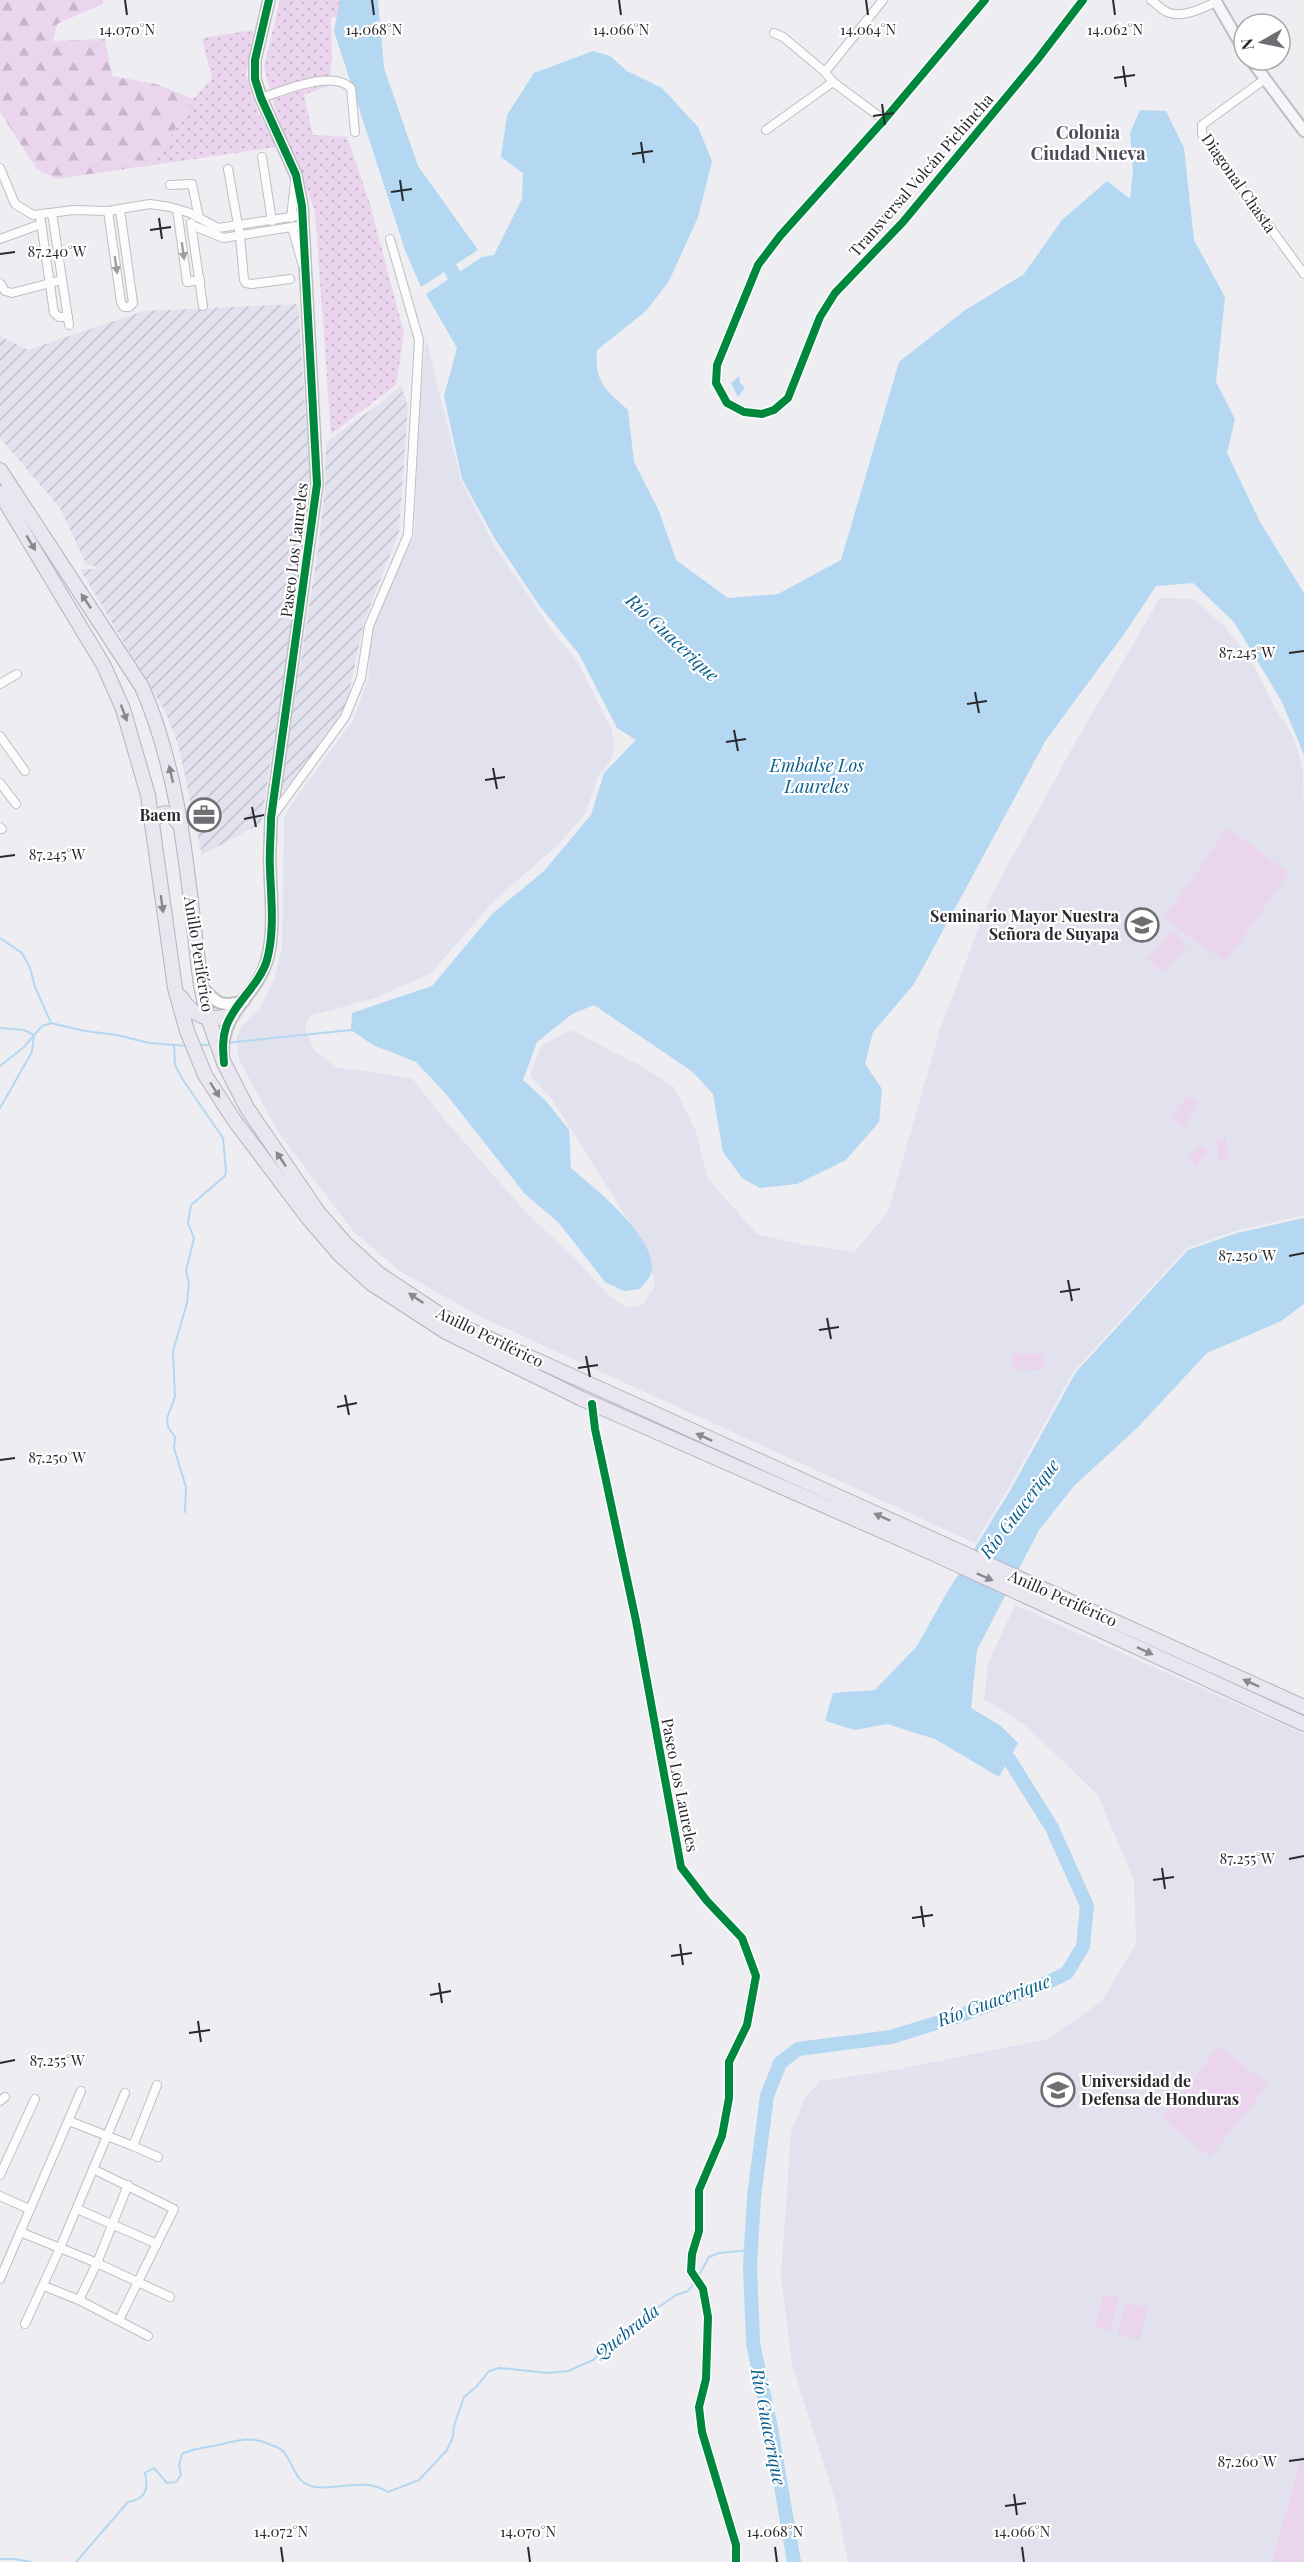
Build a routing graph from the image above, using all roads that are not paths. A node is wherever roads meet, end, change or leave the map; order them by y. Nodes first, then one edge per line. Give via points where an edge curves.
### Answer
1 (269, 0) edge
2 (883, 0) edge
3 (985, 0) edge
4 (1083, 0) edge
5 (1151, 0) edge
6 (1215, 1) edge
7 (1232, 30) edge
8 (774, 33) dead end
9 (825, 72) junction
10 (1260, 72) edge
11 (1265, 79) junction
12 (834, 82) junction
13 (261, 98) junction
14 (884, 120) junction
15 (766, 130) dead end
16 (1304, 131) edge
17 (355, 132) dead end
18 (262, 157) dead end
19 (0, 168) edge
20 (228, 169) dead end
21 (296, 175) junction
22 (170, 185) dead end
23 (177, 208) junction
24 (120, 210) junction
25 (108, 211) junction
26 (52, 213) junction
27 (190, 213) junction
28 (40, 215) junction
29 (199, 218) junction
30 (291, 218) junction
31 (304, 220) junction
32 (272, 221) junction
33 (41, 224) junction
34 (192, 225) junction
35 (238, 226) junction
36 (292, 227) junction
37 (240, 236) junction
38 (0, 239) edge
39 (390, 239) dead end
40 (1304, 274) edge
41 (290, 279) dead end
42 (62, 280) junction
43 (200, 280) junction
44 (50, 282) junction
45 (0, 283) edge
46 (308, 286) junction
47 (203, 306) dead end
48 (0, 470) edge
49 (0, 493) edge
50 (17, 674) dead end
51 (0, 684) edge
52 (0, 736) edge
53 (25, 771) dead end
54 (0, 783) edge
55 (16, 804) dead end
56 (271, 818) junction
57 (152, 822) junction
58 (181, 826) junction
59 (201, 986) junction
60 (175, 988) junction
61 (244, 1001) junction
62 (232, 1015) junction
63 (208, 1018) junction
64 (224, 1063) junction
65 (592, 1404) junction
66 (934, 1547) junction
67 (1057, 1602) junction
68 (1304, 1707) edge
69 (1304, 1724) edge
70 (157, 2085) dead end
71 (81, 2091) dead end
72 (125, 2093) dead end
73 (35, 2099) dead end
74 (69, 2121) junction
75 (107, 2137) junction
76 (133, 2146) junction
77 (158, 2157) dead end
78 (93, 2169) junction
79 (0, 2175) edge
80 (128, 2185) junction
81 (0, 2196) edge
82 (29, 2209) junction
83 (76, 2209) junction
84 (112, 2225) junction
85 (20, 2232) junction
86 (158, 2244) junction
87 (60, 2248) junction
88 (97, 2263) junction
89 (0, 2279) edge
90 (139, 2282) junction
91 (44, 2286) junction
92 (170, 2297) dead end
93 (80, 2300) junction
94 (119, 2320) junction
95 (25, 2324) dead end
96 (148, 2336) dead end
97 (736, 2562) edge

1 - 13 street, Paseo Los Laureles via 255,60
2 - 9 street
3 - 14 street
4 - 14 street, Transversal Volcán Pichincha via 903,222 835,293 820,317 788,398 762,414 744,412 727,403 716,383 717,365 758,265
5 - 6 street via 1174,14 1198,10
6 - 7 main road
8 - 9 street
9 - 12 street
10 - 11 main road
11 - 16 main road
11 - 40 street, Diagonal Chasta via 1202,125 1202,134
12 - 14 street
12 - 15 street
13 - 17 street via 321,80 345,82 351,88
13 - 21 street, Paseo Los Laureles
18 - 32 street
19 - 28 street via 15,204
20 - 35 street
21 - 30 street
21 - 31 street, Paseo Los Laureles
22 - 29 street via 192,184
23 - 24 street via 150,204
23 - 27 street
23 -> 43 street via 187,282
24 - 25 street
25 -> 24 street via 121,302 129,307 133,303
25 - 26 street
26 - 28 street
26 - 42 street
27 - 29 street
27 - 34 street
28 - 33 street
29 - 35 street via 218,228
30 - 31 street
30 - 32 street
31 - 36 street
31 - 46 street, Paseo Los Laureles
32 - 35 street
33 - 38 street
33 - 44 street
34 - 37 street via 223,238
34 - 43 street
35 - 37 street
36 - 37 street
36 - 46 street
37 - 41 street via 246,283
39 - 56 street via 419,340 408,535 369,626 361,678 345,717
42 - 44 street
42 - 44 street via 68,321 54,313
43 - 47 street
44 - 45 street via 12,293
46 - 56 street, Paseo Los Laureles via 317,484
58 -> 48 highway, Anillo Periférico via 166,750 142,687
49 -> 57 highway, Anillo Periférico via 104,666 132,736
50 - 51 street
52 - 53 street
54 - 55 street
56 - 61 street, Paseo Los Laureles via 272,935 266,964
57 - 58 highway via 165,812
57 -> 60 highway, Anillo Periférico
58 - 59 highway, Anillo Periférico
59 - 61 street via 215,1001 225,1005
59 - 63 highway, Anillo Periférico
60 - 63 highway via 187,1008
60 -> 65 highway, Anillo Periférico via 205,1075 234,1120 339,1254 372,1284 446,1332
61 - 62 street, Paseo Los Laureles
62 - 63 highway
62 - 64 street, Paseo Los Laureles via 223,1041
63 - 64 highway, Anillo Periférico
66 -> 64 highway, Anillo Periférico via 450,1321 379,1274 318,1212 247,1108
65 - 66 highway, Anillo Periférico
65 - 97 street, Paseo Los Laureles via 681,1867 742,1938 756,1976 747,2025 729,2062 729,2098 722,2136 699,2190 699,2231 691,2271 703,2289 708,2317 706,2379 699,2407 702,2432 736,2545
66 - 67 highway, Anillo Periférico
68 -> 67 highway, Anillo Periférico
67 -> 69 highway, Anillo Periférico
70 - 76 street
71 - 74 street
72 - 75 street
73 - 79 street
74 - 75 street
74 - 82 street
75 - 76 street
75 - 78 street
76 - 77 street
78 - 80 street
78 - 83 street
80 - 84 street
80 - 86 street via 174,2208
81 - 82 street
82 - 85 street
83 - 84 street
83 - 87 street
84 - 86 street
84 - 88 street
85 - 87 street
85 - 89 street
86 - 90 street
87 - 88 street
87 - 91 street
88 - 90 street
88 - 93 street
90 - 92 street
90 - 94 street
91 - 93 street
91 - 95 street
93 - 94 street
94 - 96 street

